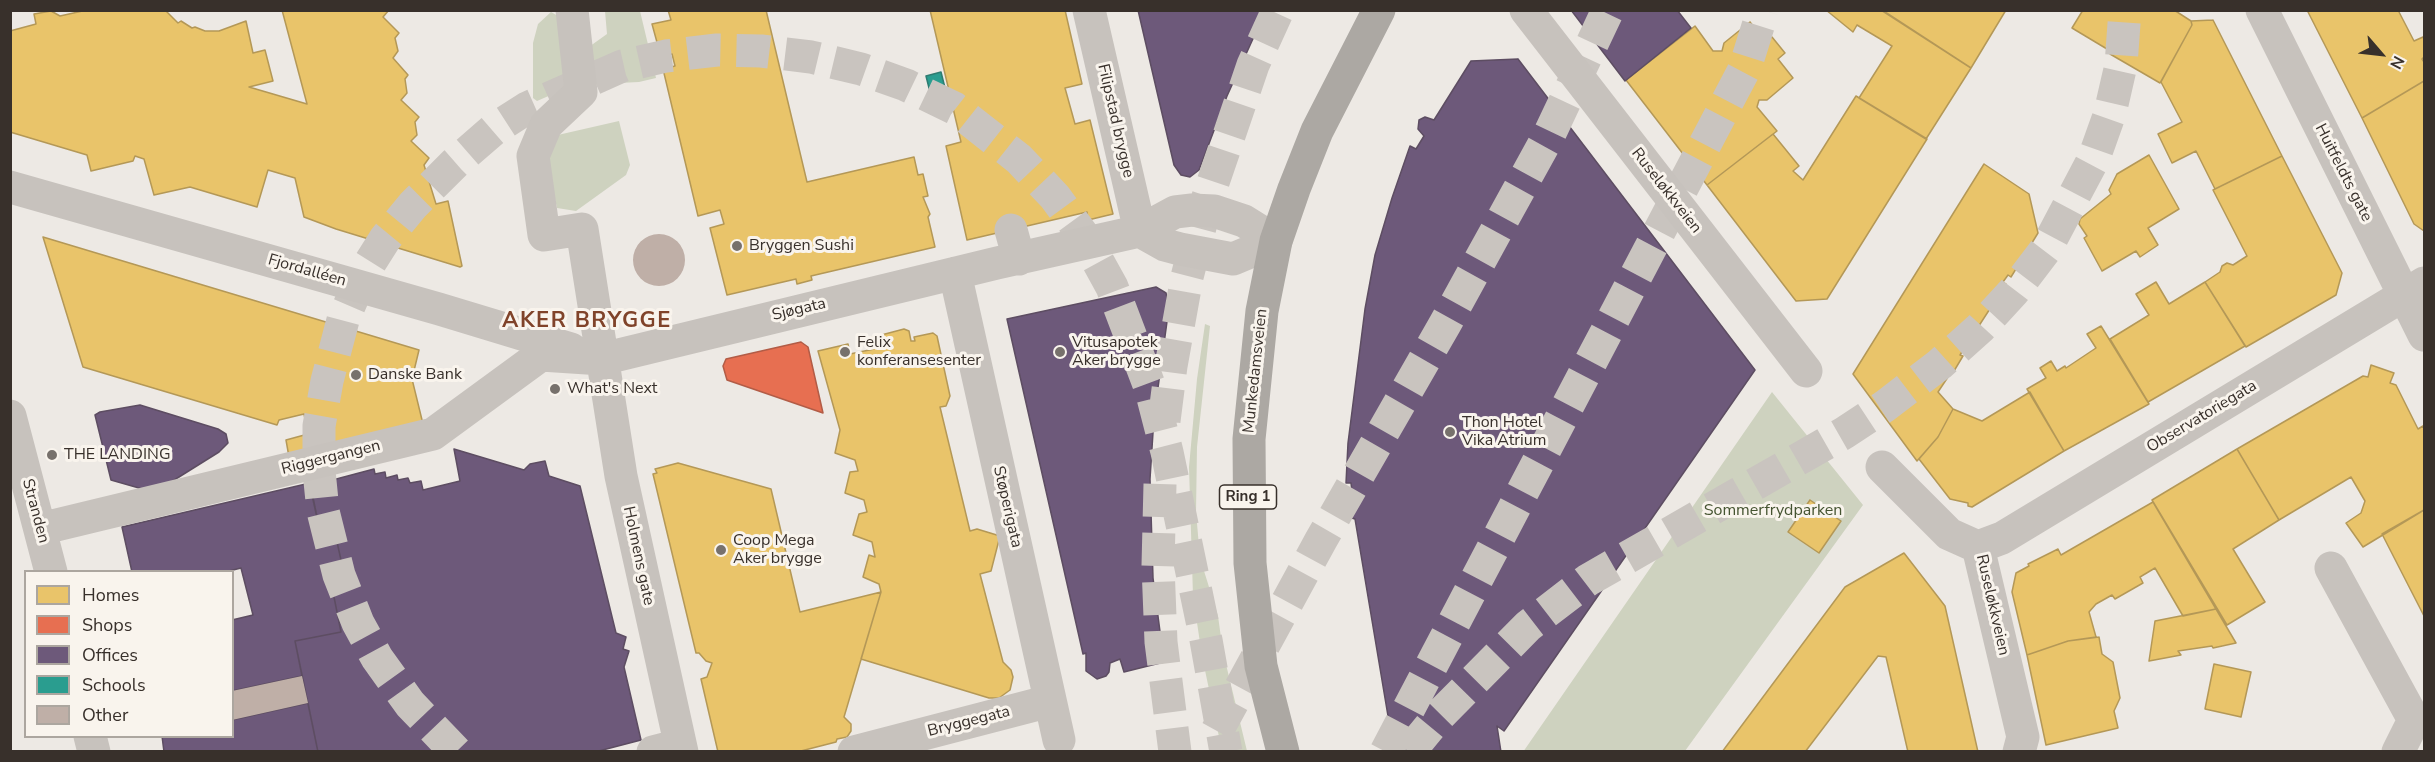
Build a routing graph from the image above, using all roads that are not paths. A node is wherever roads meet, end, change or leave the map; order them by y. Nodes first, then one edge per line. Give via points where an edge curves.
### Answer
1 (572, 10) edge
2 (1089, 10) edge
3 (1379, 10) edge
4 (1526, 10) edge
5 (2262, 10) edge
6 (10, 187) edge
7 (1140, 231) junction
8 (1276, 242) junction
9 (955, 273) junction
10 (2414, 289) edge
11 (2424, 335) edge
12 (602, 359) junction
13 (1806, 371) dead end
14 (10, 416) edge
15 (1882, 467) dead end
16 (40, 529) junction
17 (1978, 547) junction
18 (2331, 568) dead end
19 (50, 570) edge
20 (1050, 701) junction
21 (1059, 740) dead end
22 (672, 749) edge
23 (854, 752) edge
24 (1283, 752) edge
25 (2019, 752) edge
26 (2398, 752) edge

1 - 12 street, Holmens gate via 581,92 546,125 533,156 544,235 582,229
2 - 7 street, Filipstad brygge
3 - 8 highway, Munkedamsveien / Ring 1 via 1317,131
4 - 13 street, Ruseløkkveien
5 - 10 street, Huitfeldts gate
6 - 12 street, Fjordalléen
7 - 8 street via 1165,245 1233,259
7 - 8 street, Sjøgata via 1175,212 1214,211 1244,220
7 - 9 street, Sjøgata via 1009,251
8 - 24 highway, Munkedamsveien / Ring 1 via 1261,321 1249,439 1248,495 1261,666
9 - 12 street, Sjøgata
9 - 20 street, Støperigata
10 - 11 street, Huitfeldts gate
10 - 17 street, Observatoriegata via 2002,538
12 - 16 street, Riggergangen via 541,355 433,434
12 - 22 street, Holmens gate
14 - 16 street, Stranden
15 - 17 street, Ruseløkkveien via 1949,534
16 - 19 street, Stranden
17 - 25 street, Ruseløkkveien via 2023,737
18 - 26 street via 2414,720
20 - 21 street, Støperigata
20 - 23 street, Bryggegata

